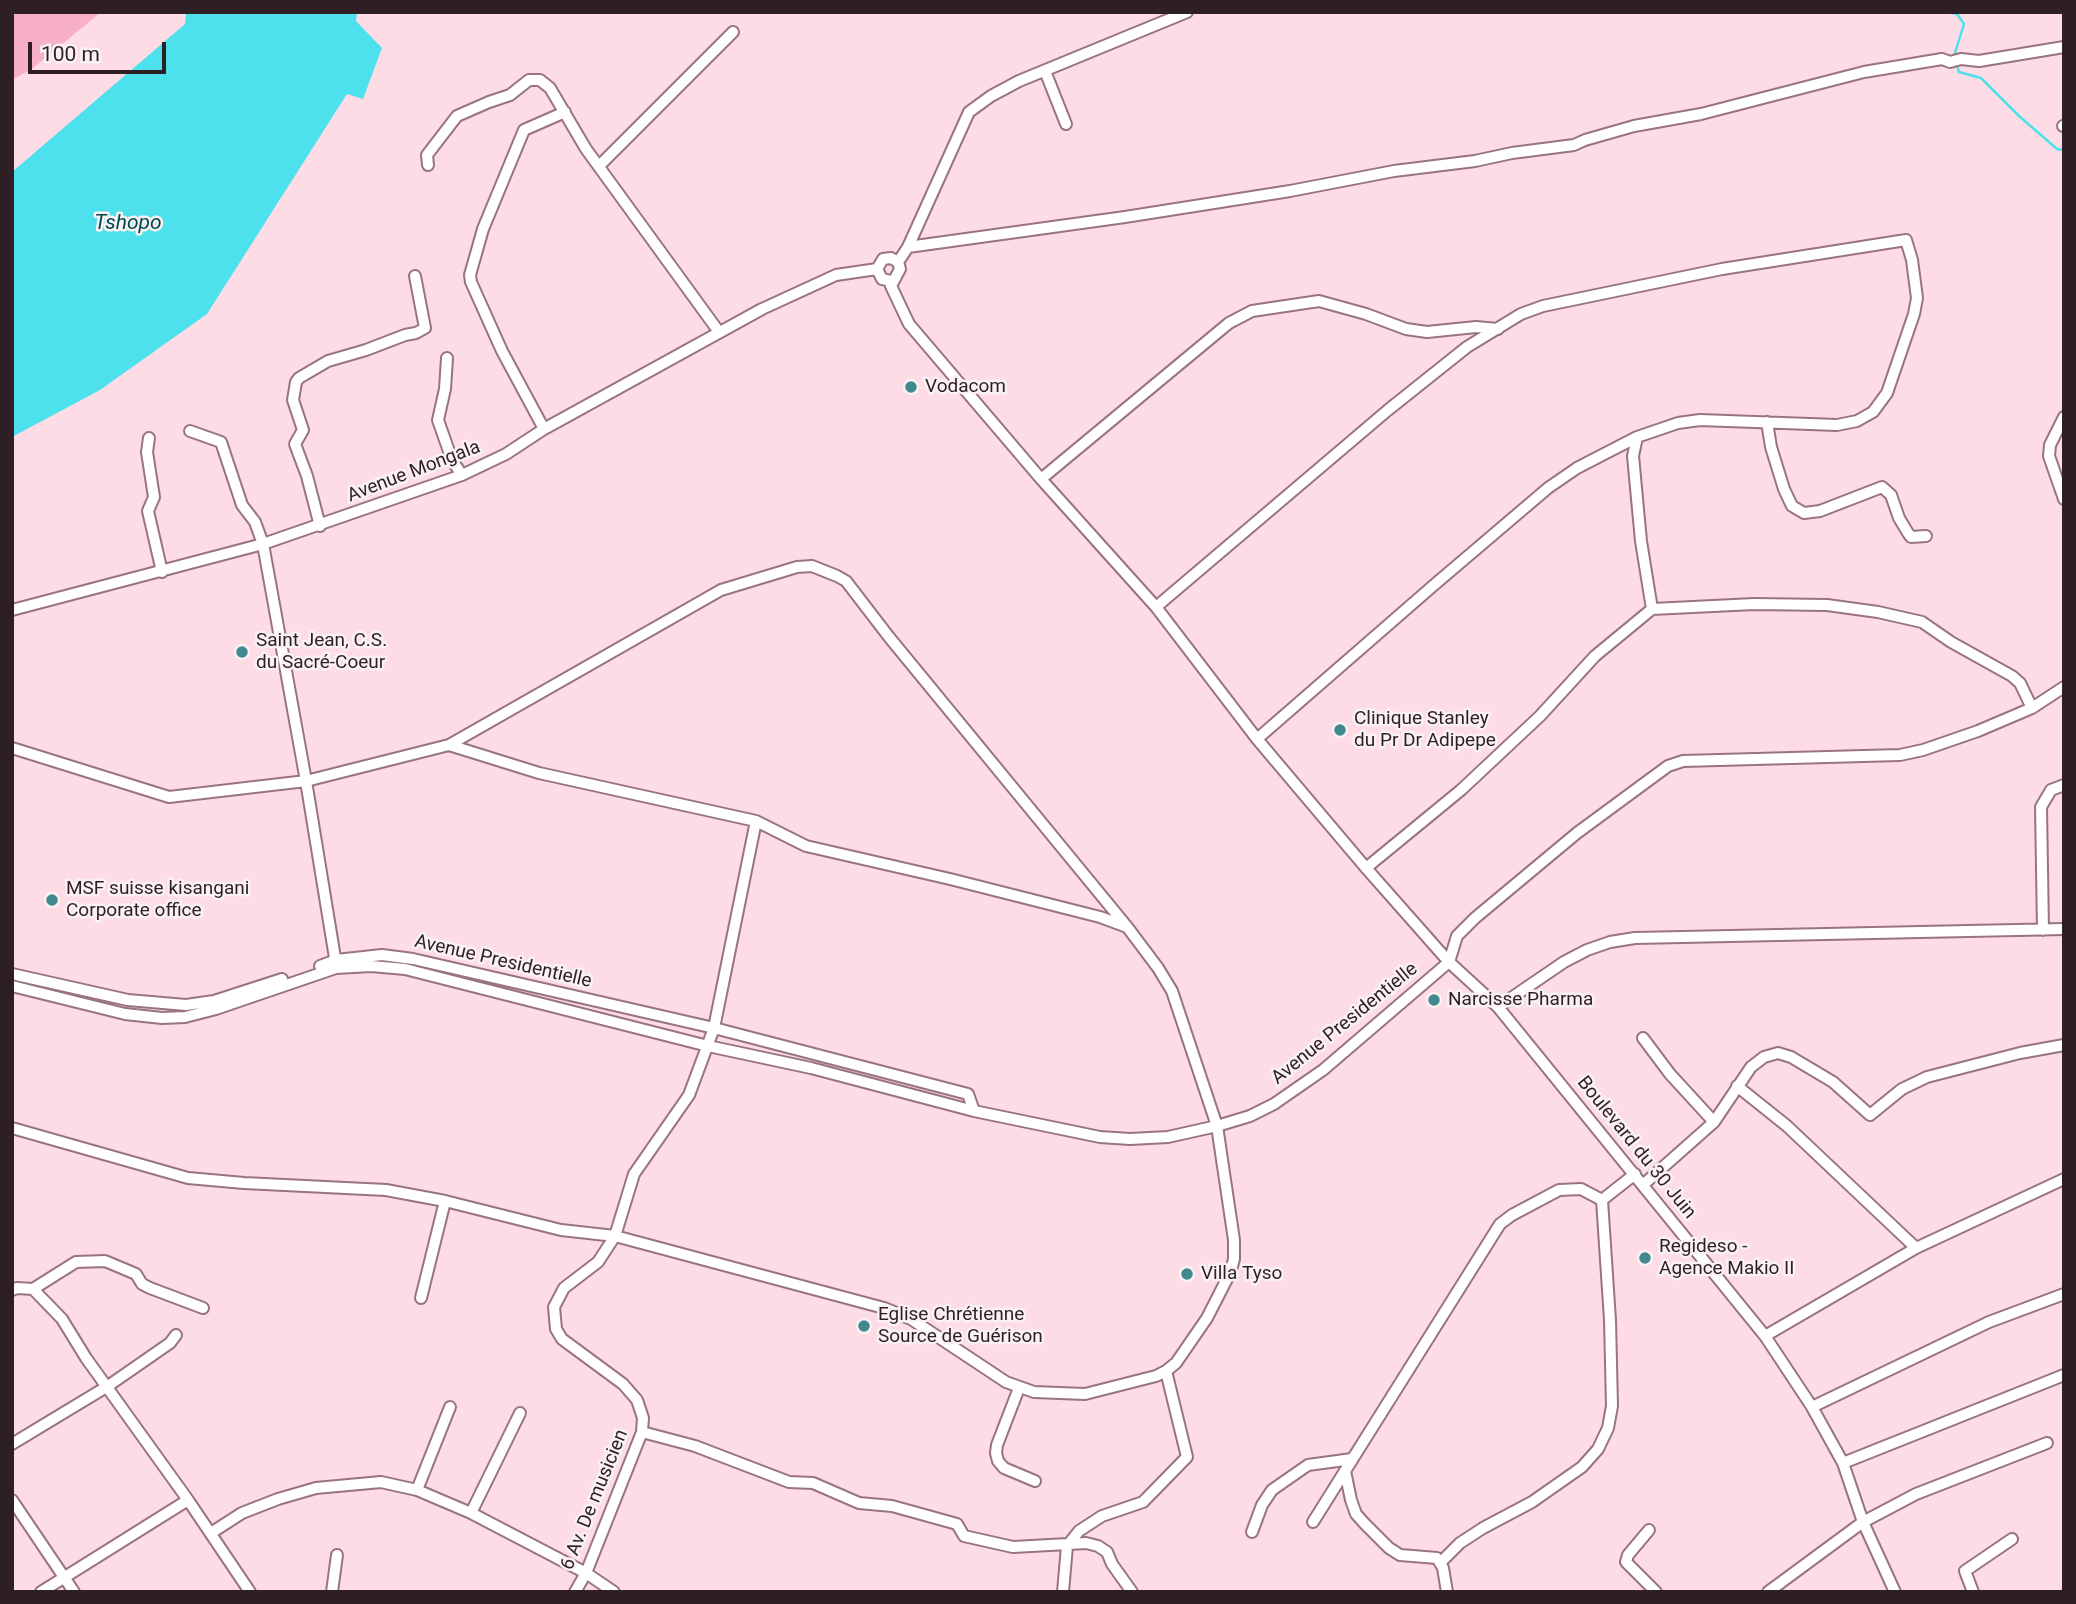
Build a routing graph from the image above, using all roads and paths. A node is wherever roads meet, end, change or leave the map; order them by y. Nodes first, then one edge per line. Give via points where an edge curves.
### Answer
1 (1187, 12) edge
2 (733, 32) dead end
3 (2064, 47) edge
4 (1045, 71) junction
5 (565, 112) junction
6 (1066, 124) dead end
7 (428, 165) dead end
8 (599, 166) junction
9 (908, 247) junction
10 (898, 262) junction
11 (877, 269) junction
12 (415, 276) dead end
13 (891, 286) junction
14 (1499, 330) junction
15 (719, 332) junction
16 (447, 358) dead end
17 (2064, 416) edge
18 (1767, 422) junction
19 (544, 429) junction
20 (190, 431) dead end
21 (1637, 437) junction
22 (149, 438) dead end
23 (462, 475) junction
24 (1041, 479) junction
25 (2061, 484) edge
26 (2064, 499) edge
27 (320, 526) junction
28 (1926, 536) dead end
29 (263, 544) junction
30 (162, 572) junction
31 (1156, 607) junction
32 (1652, 609) junction
33 (12, 610) edge
34 (2063, 685) edge
35 (2032, 708) junction
36 (1257, 739) junction
37 (449, 745) junction
38 (12, 748) edge
39 (306, 781) junction
40 (2064, 785) edge
41 (756, 821) junction
42 (1366, 869) junction
43 (1128, 928) junction
44 (2064, 929) edge
45 (2043, 930) junction
46 (1449, 962) junction
47 (336, 964) junction
48 (12, 974) edge
49 (12, 986) edge
50 (128, 1000) junction
51 (215, 1005) junction
52 (1498, 1007) junction
53 (125, 1014) junction
54 (714, 1028) junction
55 (1643, 1038) dead end
56 (2064, 1045) edge
57 (708, 1046) junction
58 (817, 1054) junction
59 (811, 1068) junction
60 (1737, 1086) junction
61 (974, 1111) junction
62 (1714, 1122) junction
63 (1217, 1126) junction
64 (12, 1128) edge
65 (1635, 1174) junction
66 (2064, 1179) edge
67 (1644, 1184) junction
68 (1602, 1200) junction
69 (444, 1201) junction
70 (615, 1236) junction
71 (1916, 1248) junction
72 (14, 1289) edge
73 (33, 1289) junction
74 (2064, 1294) edge
75 (421, 1298) dead end
76 (203, 1308) dead end
77 (176, 1335) dead end
78 (1765, 1336) junction
79 (1166, 1371) junction
80 (2064, 1374) edge
81 (108, 1386) junction
82 (1019, 1388) junction
83 (450, 1407) dead end
84 (1812, 1407) junction
85 (520, 1413) dead end
86 (642, 1433) junction
87 (2047, 1443) dead end
88 (12, 1444) edge
89 (1352, 1459) junction
90 (1843, 1463) junction
91 (1345, 1471) junction
92 (1035, 1481) dead end
93 (417, 1490) junction
94 (12, 1500) edge
95 (188, 1500) junction
96 (471, 1513) junction
97 (1313, 1522) dead end
98 (1863, 1522) junction
99 (1650, 1530) dead end
100 (1252, 1532) dead end
101 (211, 1533) junction
102 (2012, 1539) dead end
103 (1067, 1546) junction
104 (337, 1555) dead end
105 (1441, 1562) junction
106 (586, 1573) junction
107 (64, 1577) junction
108 (41, 1592) edge
109 (74, 1592) edge
110 (250, 1592) edge
111 (332, 1592) edge
112 (575, 1592) edge
113 (614, 1592) edge
114 (1063, 1592) edge
115 (1132, 1592) edge
116 (1447, 1592) edge
117 (1656, 1592) edge
118 (1768, 1592) edge
119 (1895, 1592) edge
120 (1973, 1592) edge

1 - 4 street
2 - 8 street
3 - 9 street via 1979,61 1942,59 1841,77 1701,114 1634,126 1574,145
4 - 6 street
4 - 9 street via 991,96 970,112
5 - 7 street via 550,88 540,80 528,80 510,95 457,116 427,155
5 - 8 street
5 - 19 street via 524,131 483,229 470,275 502,351
8 - 15 street
9 - 10 street
10 - 11 street, Avenue Mongala via 883,259
10 - 13 street via 900,273
11 - 13 street, Boulevard du 30 Juin
11 - 15 street, Avenue Mongala via 825,279
12 - 27 street via 425,327 416,334 328,361 296,382 293,400 303,430 295,444
13 - 24 street, Boulevard du 30 Juin via 909,324
14 - 18 street via 1521,314 1543,306 1722,268 1906,240 1917,298 1914,314 1887,393 1873,412 1837,425
14 - 24 street via 1406,329 1319,301 1252,311 1229,323
14 - 31 street via 1466,347
15 - 19 street, Avenue Mongala
16 - 23 street via 438,420
17 - 25 street via 2049,456
18 - 21 street via 1700,420
18 - 28 street via 1792,506 1804,513 1820,511 1882,487 1891,495 1911,537
19 - 23 street, Avenue Mongala
20 - 29 street via 221,442 242,505
21 - 32 street via 1633,456
21 - 36 street via 1548,488
22 - 30 street via 154,497 148,512
23 - 27 street, Avenue Mongala
24 - 31 street, Boulevard du 30 Juin
25 - 26 street
27 - 29 street, Avenue Mongala
29 - 30 street, Avenue Mongala
29 - 39 street
30 - 33 street, Avenue Mongala
31 - 36 street, Boulevard du 30 Juin
32 - 35 street via 1827,605 1922,622 2012,676
32 - 42 street via 1595,656 1540,716 1461,790
34 - 35 street
35 - 46 street via 1949,742 1900,755 1683,761 1668,766 1577,833 1475,918 1457,936
36 - 42 street, Boulevard du 30 Juin
37 - 39 street
37 - 41 street via 539,773
37 - 43 street via 721,590 812,566 846,581
38 - 39 street via 169,797
39 - 47 street
40 - 45 street via 2051,790 2041,807
41 - 43 street via 806,846 1100,917
41 - 54 street, 6 Av. De musicien
42 - 46 street, Boulevard du 30 Juin
43 - 63 street via 1172,992
44 - 45 street
45 - 52 street via 1635,938 1587,950
46 - 52 street, Boulevard du 30 Juin
46 - 63 street, Avenue Presidentielle via 1300,1088 1250,1116
47 - 51 street, Avenue Presidentielle
47 - 54 street, Avenue Presidentielle via 382,955 413,959
47 - 57 street, Avenue Presidentielle via 405,969
48 - 50 street, Avenue Presidentielle
49 - 53 street, Avenue Presidentielle
50 - 51 street, Avenue Presidentielle
50 - 53 street
51 - 53 street, Avenue Presidentielle via 185,1017
52 - 65 street, Boulevard du 30 Juin
54 - 57 street, 6 Av. De musicien
54 - 58 street, Avenue Presidentielle
55 - 62 street
56 - 60 street via 1927,1077 1902,1089 1870,1115 1833,1082 1778,1053 1763,1057
57 - 59 street, Avenue Presidentielle
57 - 70 street, 6 Av. De musicien via 690,1095 634,1174
58 - 59 street
58 - 61 street, Avenue Presidentielle via 968,1094
59 - 61 street, Avenue Presidentielle
60 - 62 street
60 - 71 street via 1787,1126
61 - 63 street, Avenue Presidentielle via 1100,1137 1168,1137
62 - 67 street
63 - 79 street via 1234,1259 1208,1318
64 - 69 street via 187,1178 386,1190
65 - 67 street, Boulevard du 30 Juin
65 - 68 street
66 - 71 street
67 - 78 street, Boulevard du 30 Juin
68 - 89 street via 1581,1189 1559,1189 1500,1224
68 - 105 street via 1610,1320 1612,1406 1608,1428 1582,1467 1460,1543
69 - 70 street via 561,1230
69 - 75 street
70 - 82 street via 884,1308
70 - 86 street, 6 Av. De musicien via 598,1262 558,1296 554,1318 562,1339 630,1392 641,1409
71 - 78 street
72 - 73 street
73 - 76 street via 76,1262 105,1261 136,1274 150,1288
73 - 81 street via 62,1319
74 - 84 street via 1989,1322
77 - 81 street
78 - 84 street, Boulevard du 30 Juin
79 - 82 street via 1085,1394
79 - 103 street via 1187,1457 1143,1502 1096,1519
80 - 90 street
81 - 88 street
81 - 95 street
82 - 92 street via 996,1453 1004,1468
83 - 93 street
84 - 90 street, Boulevard du 30 Juin
85 - 96 street
86 - 103 street via 695,1446 789,1482 813,1483 859,1503 892,1506 957,1524 964,1536 1013,1547
86 - 106 street, 6 Av. De musicien
87 - 98 street via 1916,1494
89 - 91 street
89 - 100 street via 1308,1465 1272,1490
90 - 98 street, Boulevard du 30 Juin
91 - 97 street
91 - 105 street via 1356,1514 1389,1548 1400,1555
93 - 96 street
93 - 101 street via 381,1482 316,1488 242,1513
94 - 107 street
95 - 101 street
95 - 107 street
96 - 106 street
98 - 118 street
98 - 119 street, Boulevard du 30 Juin
99 - 117 street via 1626,1562
101 - 110 street
102 - 120 street via 1965,1571
103 - 114 street
103 - 115 street via 1086,1543 1107,1552
104 - 111 street
105 - 116 street
106 - 112 street, 6 Av. De musicien
106 - 113 street
107 - 108 street
107 - 109 street

